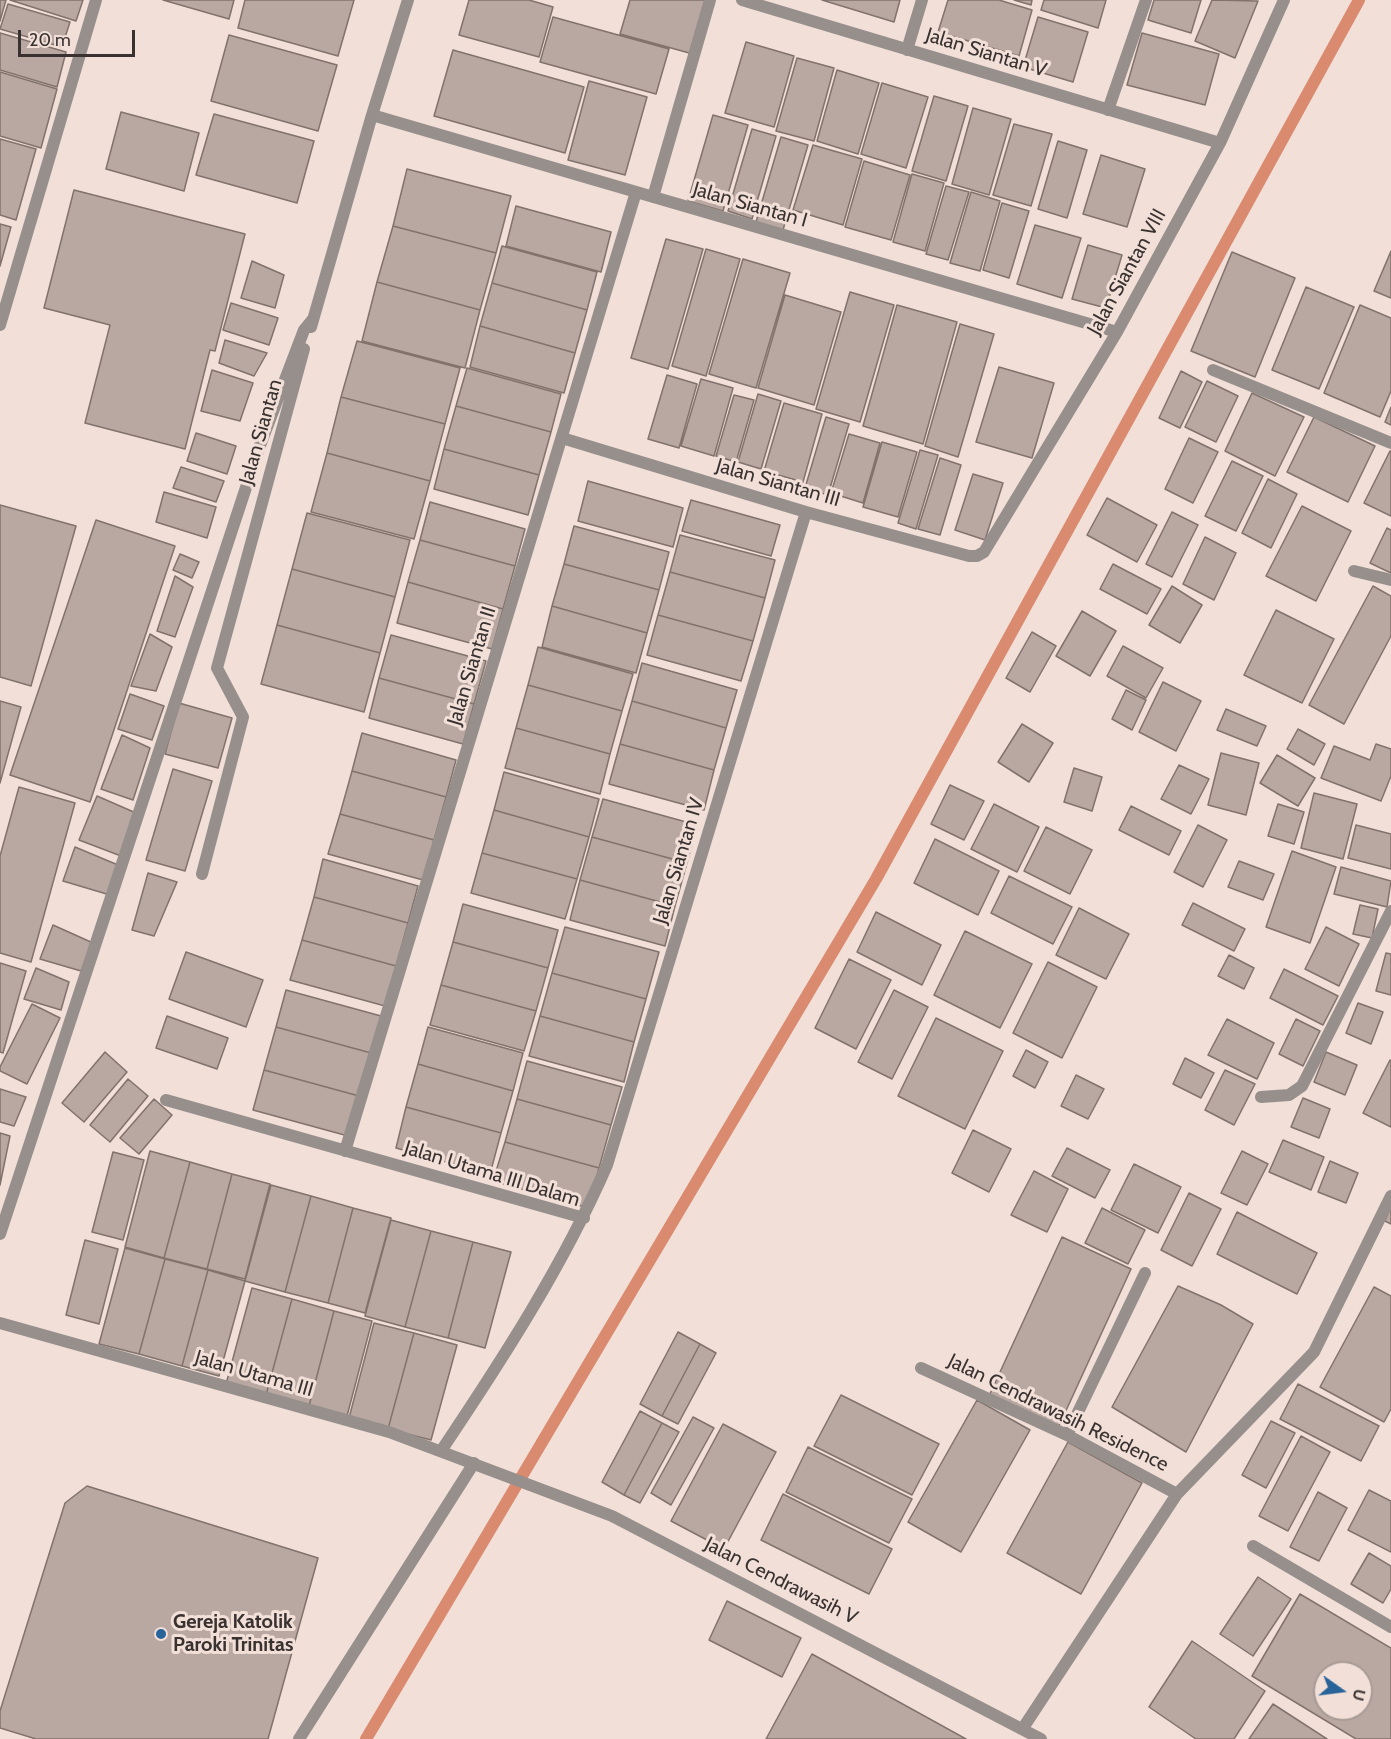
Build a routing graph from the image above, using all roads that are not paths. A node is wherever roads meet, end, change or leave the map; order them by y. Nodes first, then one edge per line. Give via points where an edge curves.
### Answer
1 (96, 0) edge
2 (408, 0) edge
3 (710, 0) edge
4 (742, 0) edge
5 (922, 0) edge
6 (1146, 0) edge
7 (1284, 0) edge
8 (907, 50) junction
9 (1108, 110) junction
10 (372, 115) junction
11 (1220, 143) junction
12 (636, 192) junction
13 (652, 197) junction
14 (313, 319) junction
15 (0, 325) edge
16 (1117, 332) junction
17 (1213, 370) dead end
18 (562, 438) junction
19 (1391, 443) edge
20 (806, 512) junction
21 (984, 552) joint
22 (1354, 571) dead end
23 (1391, 580) edge
24 (202, 874) dead end
25 (1391, 911) edge
26 (1261, 1097) dead end
27 (166, 1100) dead end
28 (345, 1151) junction
29 (1391, 1196) edge
30 (584, 1218) junction
31 (0, 1234) edge
32 (1145, 1274) dead end
33 (0, 1323) edge
34 (921, 1368) dead end
35 (1067, 1435) junction
36 (441, 1451) junction
37 (474, 1463) junction
38 (495, 1471) joint
39 (1177, 1494) junction
40 (1253, 1546) dead end
41 (1391, 1626) edge
42 (1023, 1728) junction
43 (299, 1739) edge
44 (1041, 1739) edge

1 - 15 street
2 - 10 street, Jalan Siantan
3 - 13 street
4 - 8 street, Jalan Siantan V
5 - 8 street
6 - 9 street
7 - 11 street, Jalan Siantan VIII
8 - 9 street, Jalan Siantan V
9 - 11 street, Jalan Siantan V
10 - 12 street, Jalan Siantan I
10 - 14 street, Jalan Siantan
11 - 16 street, Jalan Siantan VIII
12 - 13 street, Jalan Siantan I
12 - 18 street, Jalan Siantan II
13 - 16 street, Jalan Siantan I
14 - 24 street, Jalan Siantan via 217,668 243,717
14 - 31 street via 304,330 259,448
16 - 21 street, Jalan Siantan VIII
17 - 19 street
18 - 20 street, Jalan Siantan III
18 - 28 street, Jalan Siantan II
20 - 21 street, Jalan Siantan III via 969,556
20 - 30 street, Jalan Siantan IV via 607,1165
22 - 23 street
25 - 26 street via 1302,1086 1289,1095
27 - 28 street, Jalan Utama III Dalam
28 - 30 street, Jalan Utama III Dalam
29 - 39 street, Jalan Cendrawasih Residence via 1314,1352
30 - 36 street, Jalan Utama III Dalam via 474,1404
32 - 35 street
33 - 36 street, Jalan Utama III via 378,1429
34 - 35 street, Jalan Cendrawasih Residence
35 - 39 street, Jalan Cendrawasih Residence
36 - 37 street, Jalan Utama III
37 - 38 street, Jalan Utama III
37 - 43 street
38 - 42 street, Jalan Cendrawasih V via 612,1516
39 - 42 street, Jalan Cendrawasih Residence
40 - 41 street
42 - 44 street, Jalan Cendrawasih V

